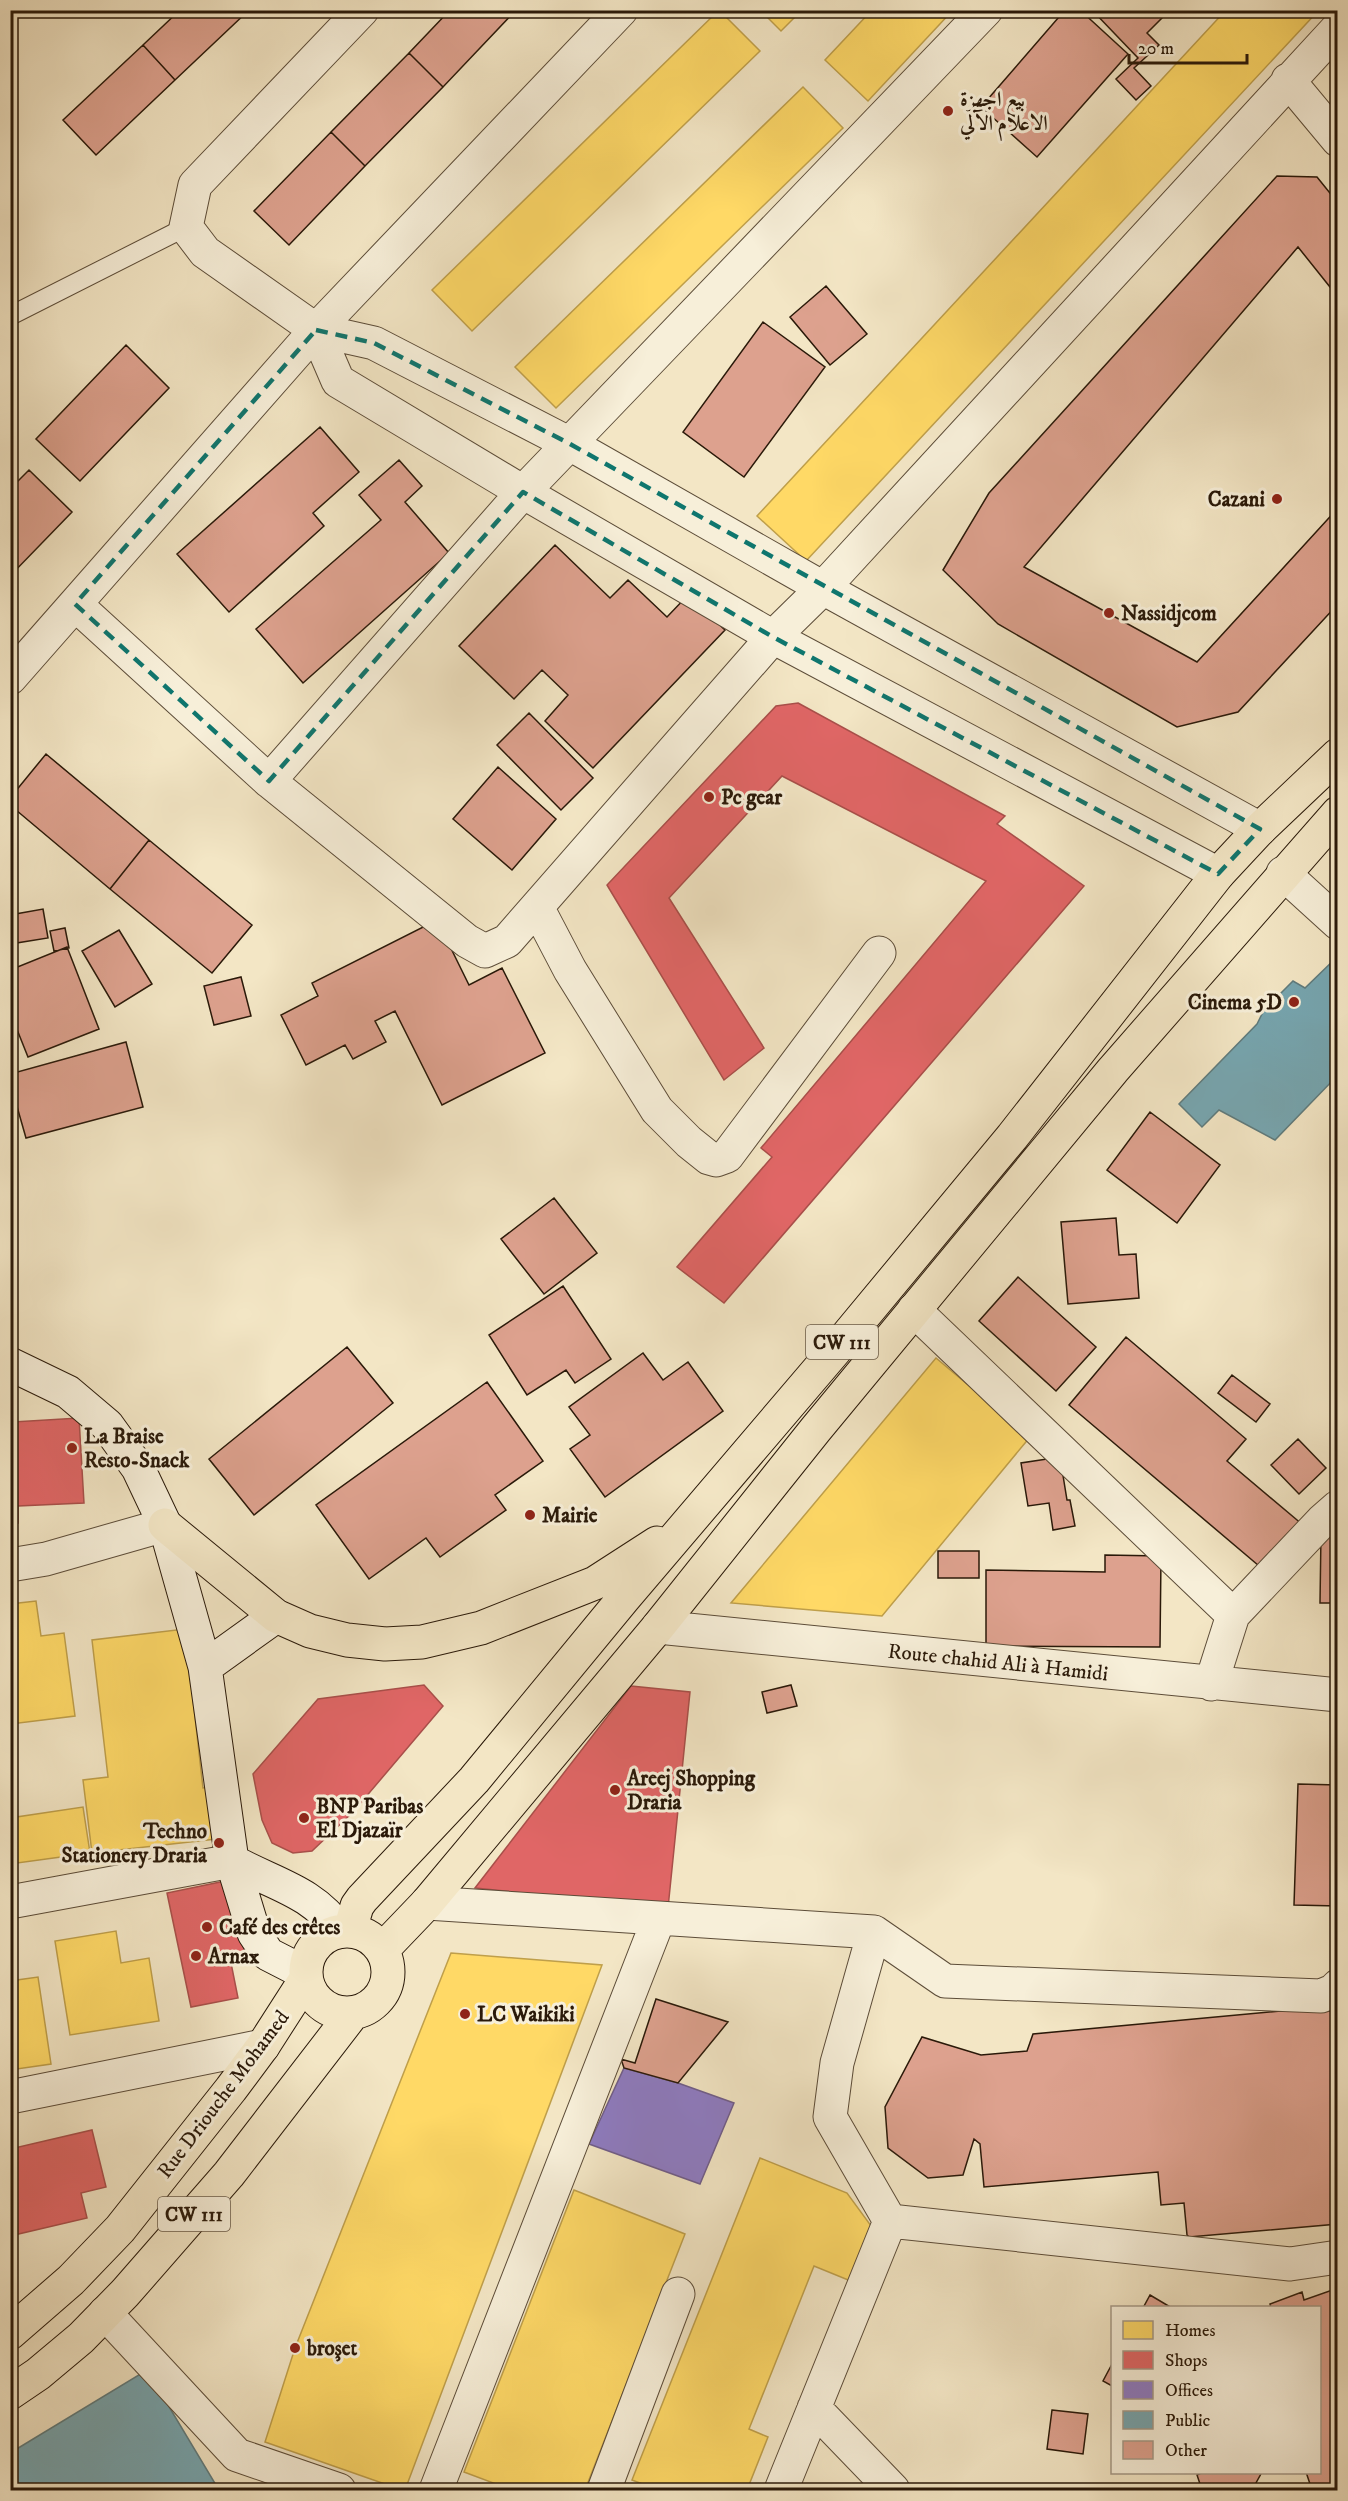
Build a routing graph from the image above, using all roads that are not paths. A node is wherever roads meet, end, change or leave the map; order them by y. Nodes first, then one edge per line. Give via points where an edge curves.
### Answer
1 (362, 10) edge
2 (621, 10) edge
3 (986, 10) edge
4 (1338, 28) edge
5 (1288, 80) junction
6 (1338, 140) edge
7 (186, 227) junction
8 (10, 316) edge
9 (316, 330) junction
10 (570, 444) junction
11 (523, 492) junction
12 (823, 588) junction
13 (75, 604) junction
14 (773, 637) junction
15 (10, 678) edge
16 (1338, 755) edge
17 (269, 782) junction
18 (1338, 813) edge
19 (1260, 829) junction
20 (1283, 873) junction
21 (1218, 874) junction
22 (537, 907) junction
23 (1338, 923) edge
24 (879, 953) dead end
25 (914, 1310) junction
26 (10, 1364) edge
27 (1338, 1507) edge
28 (165, 1525) junction
29 (686, 1525) junction
30 (10, 1565) edge
31 (1233, 1615) junction
32 (276, 1616) junction
33 (658, 1627) junction
34 (205, 1667) junction
35 (1211, 1684) junction
36 (1338, 1695) edge
37 (232, 1861) junction
38 (10, 1902) edge
39 (427, 1903) junction
40 (659, 1918) junction
41 (345, 1931) junction
42 (874, 1932) junction
43 (382, 1950) junction
44 (306, 1976) junction
45 (1338, 1986) edge
46 (353, 2013) junction
47 (263, 2046) junction
48 (10, 2097) edge
49 (890, 2221) junction
50 (1338, 2258) edge
51 (678, 2294) dead end
52 (105, 2313) junction
53 (10, 2333) edge
54 (10, 2393) edge
55 (814, 2408) junction
56 (339, 2490) edge
57 (436, 2490) edge
58 (604, 2490) edge
59 (781, 2490) edge
60 (893, 2490) edge

1 - 7 street via 195,185
2 - 9 street
3 - 10 street
4 - 5 street
5 - 6 street
5 - 12 street
7 - 8 lane
7 - 9 street via 206,252
9 - 10 street via 374,343
9 - 11 street via 338,381
9 - 13 street
10 - 11 street
10 - 12 street
11 - 14 street
11 - 17 street
12 - 14 street
12 - 19 street
13 - 15 street
13 - 17 street
14 - 21 street
14 - 22 street
16 - 19 main road, CW 111
17 - 22 street via 467,941 485,951 507,941
18 - 20 main road
19 - 21 main road, CW 111
20 - 23 street
20 - 25 main road
21 - 29 main road, CW 111 via 1012,1137
22 - 24 street via 570,970 657,1110 689,1142 716,1160 727,1156
25 - 31 street
25 - 33 main road
26 - 28 street via 68,1392 107,1425 138,1468
27 - 31 street
28 - 30 street via 46,1559
28 - 32 main road
28 - 34 street
29 - 32 main road via 595,1583 481,1629 422,1642 385,1644 347,1641
29 - 41 main road, CW 111 via 474,1780 362,1899
31 - 35 street
32 - 34 street
33 - 35 street, Route chahid Ali à Hamidi
33 - 39 main road
34 - 37 street
35 - 36 street, Route chahid Ali à Hamidi
37 - 38 street
37 - 41 street via 314,1901
37 - 44 street via 255,1933 268,1954
39 - 40 street
39 - 43 main road
40 - 42 street
40 - 57 street
41 - 43 main road via 368,1936
41 - 44 main road via 329,1934 312,1950
42 - 45 street via 945,1981 1321,1996
42 - 49 street via 837,2063 830,2118
43 - 46 main road via 388,1977 384,1989 377,2001
44 - 46 main road via 310,1992 318,2002 328,2009
44 - 47 main road, Rue Driouche Mohamed / CW 111
46 - 52 main road, CW 111 via 237,2165
47 - 48 street
47 - 53 main road, Rue Driouche Mohamed / CW 111 via 120,2229 71,2280
49 - 50 street via 1290,2264
49 - 55 street
51 - 58 street
52 - 54 main road, CW 111 via 72,2345
52 - 56 street via 237,2455
55 - 59 street
55 - 60 street

